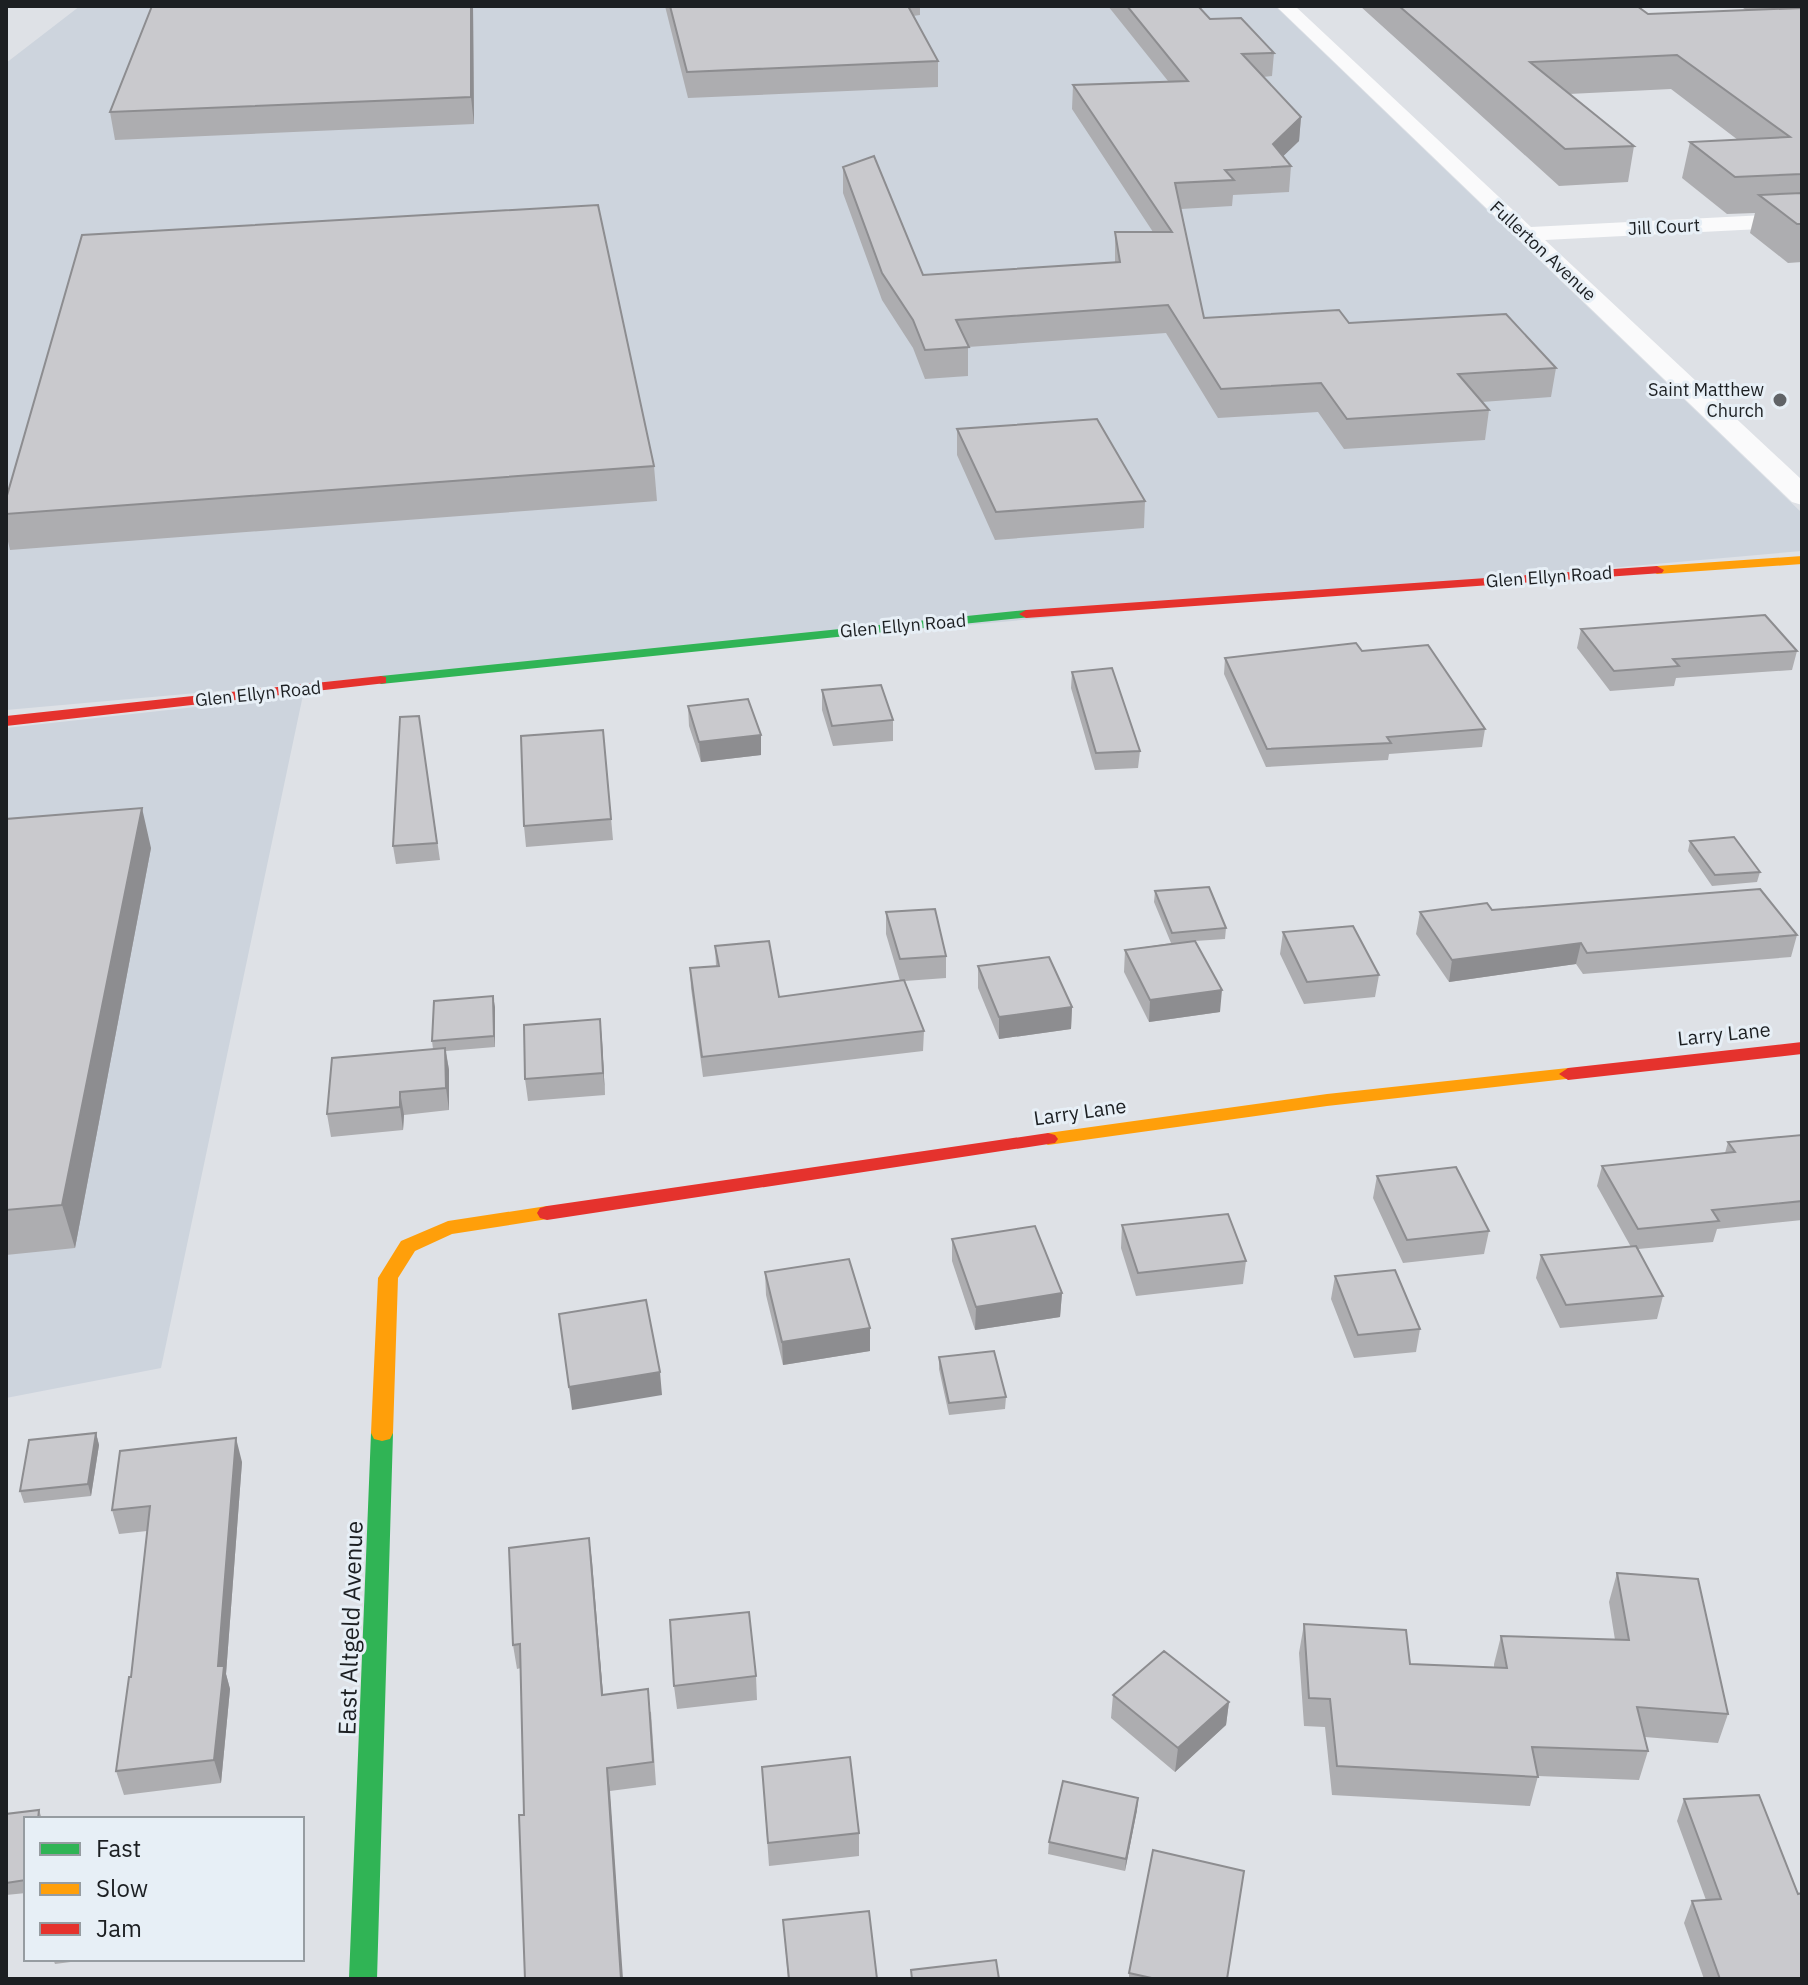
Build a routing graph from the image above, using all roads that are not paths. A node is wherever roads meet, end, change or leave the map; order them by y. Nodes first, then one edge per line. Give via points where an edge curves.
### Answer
1 (1285, 6) edge
2 (1802, 220) edge
3 (1526, 234) junction
4 (1802, 496) edge
5 (1802, 560) edge
6 (6, 721) edge
7 (1802, 1048) edge
8 (388, 1278) joint
9 (363, 1979) edge

1 - 3 street, Fullerton Avenue
2 - 3 street, Jill Court
3 - 4 street, Fullerton Avenue
5 - 6 street, Glen Ellyn Road via 1041,613
7 - 8 street, Larry Lane via 1327,1100 448,1228 408,1246
8 - 9 street, East Altgeld Avenue

